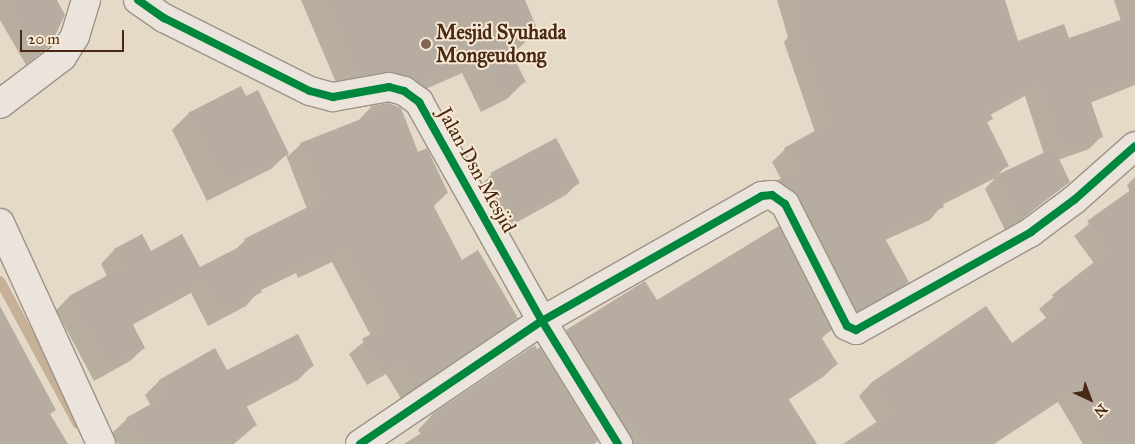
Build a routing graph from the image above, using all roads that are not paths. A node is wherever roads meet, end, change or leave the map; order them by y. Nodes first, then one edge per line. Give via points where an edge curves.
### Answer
1 (86, 0) edge
2 (138, 0) edge
3 (0, 104) edge
4 (1135, 146) edge
5 (0, 223) edge
6 (542, 321) junction
7 (101, 444) edge
8 (360, 444) edge
9 (618, 444) edge

1 - 3 street via 75,36 62,57
2 - 6 street, Jalan Dsn Mesjid via 164,18 310,91 333,97 389,86 419,102
4 - 6 street via 1074,200 1031,232 856,330 847,326 785,204 772,195 762,196
5 - 7 street
6 - 8 street
6 - 9 street, Jalan Dsn Mesjid

